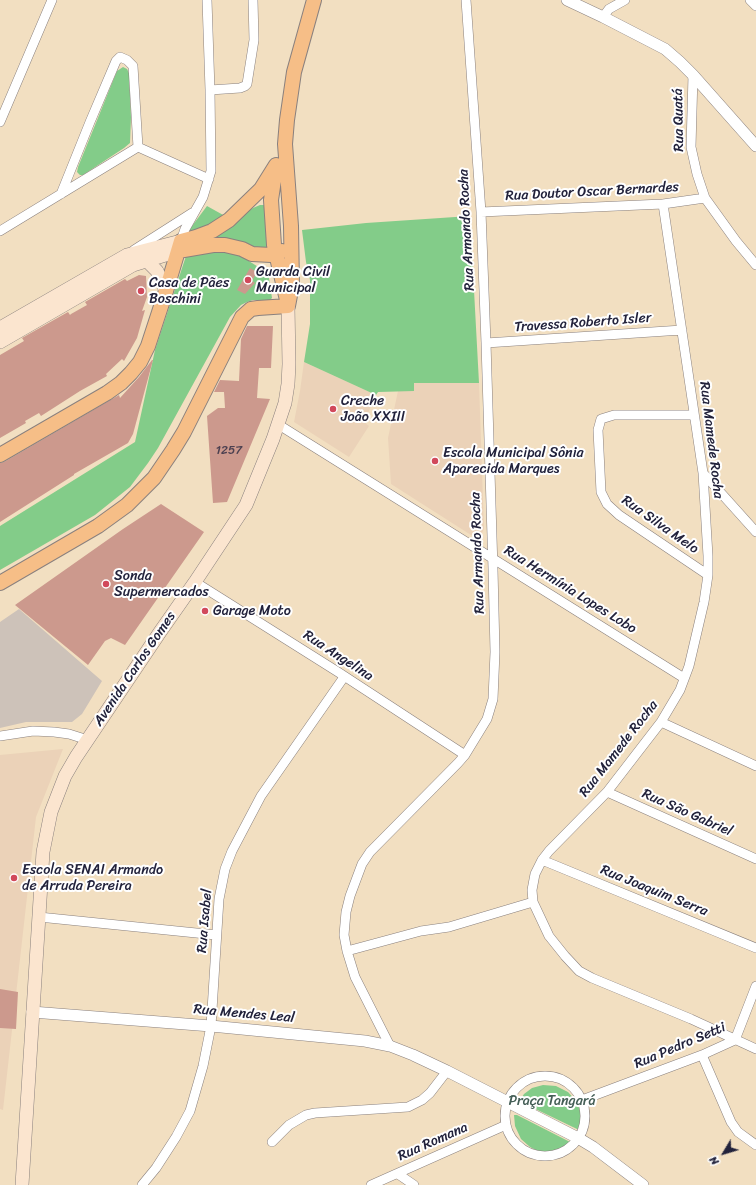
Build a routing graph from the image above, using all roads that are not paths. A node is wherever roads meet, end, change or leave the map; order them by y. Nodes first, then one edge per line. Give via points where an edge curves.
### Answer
1 (52, 0) edge
2 (207, 0) edge
3 (253, 0) edge
4 (307, 0) edge
5 (314, 0) edge
6 (466, 0) edge
7 (567, 0) edge
8 (606, 0) edge
9 (624, 0) edge
10 (750, 0) edge
11 (756, 6) edge
12 (606, 13) junction
13 (308, 18) junction
14 (693, 75) junction
15 (210, 90) junction
16 (1, 119) edge
17 (285, 144) junction
18 (756, 146) edge
19 (138, 147) junction
20 (276, 165) junction
21 (209, 179) junction
22 (61, 194) junction
23 (705, 198) junction
24 (271, 200) junction
25 (248, 203) junction
26 (663, 204) junction
27 (195, 211) junction
28 (480, 212) junction
29 (290, 216) junction
30 (0, 231) edge
31 (292, 241) junction
32 (179, 246) junction
33 (252, 254) junction
34 (275, 254) junction
35 (127, 255) junction
36 (146, 260) junction
37 (756, 265) edge
38 (283, 283) junction
39 (166, 291) junction
40 (288, 306) junction
41 (0, 328) edge
42 (682, 330) junction
43 (0, 342) edge
44 (486, 343) junction
45 (694, 415) junction
46 (279, 424) junction
47 (0, 455) edge
48 (703, 473) junction
49 (756, 532) edge
50 (493, 559) junction
51 (708, 575) junction
52 (195, 582) junction
53 (0, 583) edge
54 (344, 677) junction
55 (684, 678) junction
56 (662, 722) junction
57 (0, 736) edge
58 (88, 740) junction
59 (465, 755) junction
60 (756, 766) edge
61 (607, 792) junction
62 (756, 859) edge
63 (542, 860) junction
64 (533, 902) junction
65 (39, 917) junction
66 (216, 935) junction
67 (756, 948) edge
68 (347, 951) junction
69 (756, 986) edge
70 (32, 1012) junction
71 (211, 1026) junction
72 (735, 1040) junction
73 (390, 1046) junction
74 (756, 1049) edge
75 (702, 1055) junction
76 (447, 1071) junction
77 (582, 1100) junction
78 (508, 1102) junction
79 (506, 1125) junction
80 (578, 1138) junction
81 (272, 1142) dead end
82 (756, 1145) edge
83 (398, 1174) junction
84 (22, 1185) edge
85 (142, 1185) edge
86 (371, 1185) edge
87 (414, 1185) edge
88 (643, 1185) edge

1 - 16 street
2 - 15 street
3 - 15 street via 254,40 247,84 240,88
4 - 13 street
5 - 13 main road
6 - 28 street, Rua Armando Rocha
7 - 12 street
8 - 12 street
9 - 12 street
10 - 11 street
12 - 14 street via 665,49
13 - 17 main road via 294,72
14 - 18 street
14 - 23 street, Rua Quatá via 691,146
15 - 21 street via 212,162
17 - 20 main road
17 - 29 main road
19 - 21 street
19 - 22 street
19 - 22 street via 132,66 120,57 116,61
20 - 24 main road, Avenida Carlos Gomes
20 - 25 main road via 261,189
21 - 27 street
22 - 30 street
23 - 26 street, Rua Doutor Oscar Bernardes
23 - 37 street, Rua Quatá
24 - 25 main road via 262,199
24 - 29 main road via 283,206
24 - 34 main road, Avenida Carlos Gomes
25 - 32 main road via 216,229
26 - 28 street, Rua Doutor Oscar Bernardes
26 - 42 street, Rua Mamede Rocha
27 - 32 street via 185,228
27 - 35 street
28 - 44 street, Rua Armando Rocha
29 - 31 main road
31 - 34 main road
31 - 40 main road via 292,285
32 - 33 main road via 225,245
32 - 35 main road
32 - 36 main road
32 - 39 main road
33 - 34 main road
33 - 38 main road
34 - 38 main road, Avenida Carlos Gomes
35 - 41 main road
36 - 39 main road via 157,272
36 - 43 main road
38 - 40 main road, Avenida Carlos Gomes
39 - 47 main road via 144,353 121,383
40 - 46 main road, Avenida Carlos Gomes via 288,384
40 - 53 main road via 258,308 242,317 173,450 154,478 127,505 98,526
42 - 44 street, Travessa Roberto Isler
42 - 45 street, Rua Mamede Rocha
44 - 50 street, Rua Armando Rocha
45 - 48 street, Rua Mamede Rocha
45 - 51 street, Rua Silva Melo via 614,415 601,419 598,430 601,492 607,504 619,515
46 - 50 street, Rua Hermínia Lopes Lobo
46 - 52 main road, Avenida Carlos Gomes via 246,505
48 - 49 street
48 - 51 street, Rua Mamede Rocha
50 - 55 street, Rua Hermínia Lopes Lobo
50 - 59 street, Rua Armando Rocha via 493,700 487,719
51 - 55 street, Rua Mamede Rocha via 703,608
52 - 54 street, Rua Angelina
52 - 58 main road, Avenida Carlos Gomes
54 - 59 street, Rua Angelina
54 - 66 street, Rua Isabel via 261,796 242,830 225,869
55 - 56 street, Rua Mamede Rocha
56 - 60 street
56 - 61 street, Rua Mamede Rocha
57 - 58 street via 33,731 69,734
58 - 65 main road, Avenida Carlos Gomes via 65,776 51,812 43,852
59 - 68 street, Rua Armando Rocha via 376,846 362,864 346,912 344,935
61 - 62 street, Rua São Gabriel
61 - 63 street, Rua Mamede Rocha
63 - 64 street, Rua Mamede Rocha via 535,874
63 - 67 street, Rua Joaquim Serra
64 - 68 street via 449,927 421,931
64 - 72 street, Rua Mamede Rocha via 549,936 564,956 580,971
65 - 66 street
65 - 70 main road, Avenida Carlos Gomes
66 - 71 street, Rua Isabel
68 - 73 street, Rua Armando Rocha via 355,976
69 - 72 street, Rua Pedro Setti
70 - 71 street, Rua Mendes Leal
70 - 84 main road, Avenida Carlos Gomes
71 - 73 street, Rua Mendes Leal via 366,1041
71 - 85 street, Rua Isabel via 190,1111 160,1162
72 - 74 street, Rua Mamede Rocha
72 - 75 street, Rua Pedro Setti
73 - 76 street, Rua Mendes Leal
75 - 77 street, Rua Pedro Setti
75 - 82 street via 731,1122 738,1132
76 - 78 street, Rua Mendes Leal
76 - 81 street via 430,1093 415,1104 399,1109 306,1114 289,1125
77 - 78 street via 576,1089 566,1081 554,1076 541,1076 529,1079 518,1086
77 - 80 street via 585,1113 584,1127
78 - 79 street
78 - 80 street, Rua Mendes Leal
79 - 80 street via 518,1145 542,1156 568,1149
79 - 83 street, Rua Romana
80 - 88 street, Rua Mendes Leal
83 - 86 street, Rua Romana
83 - 87 street

